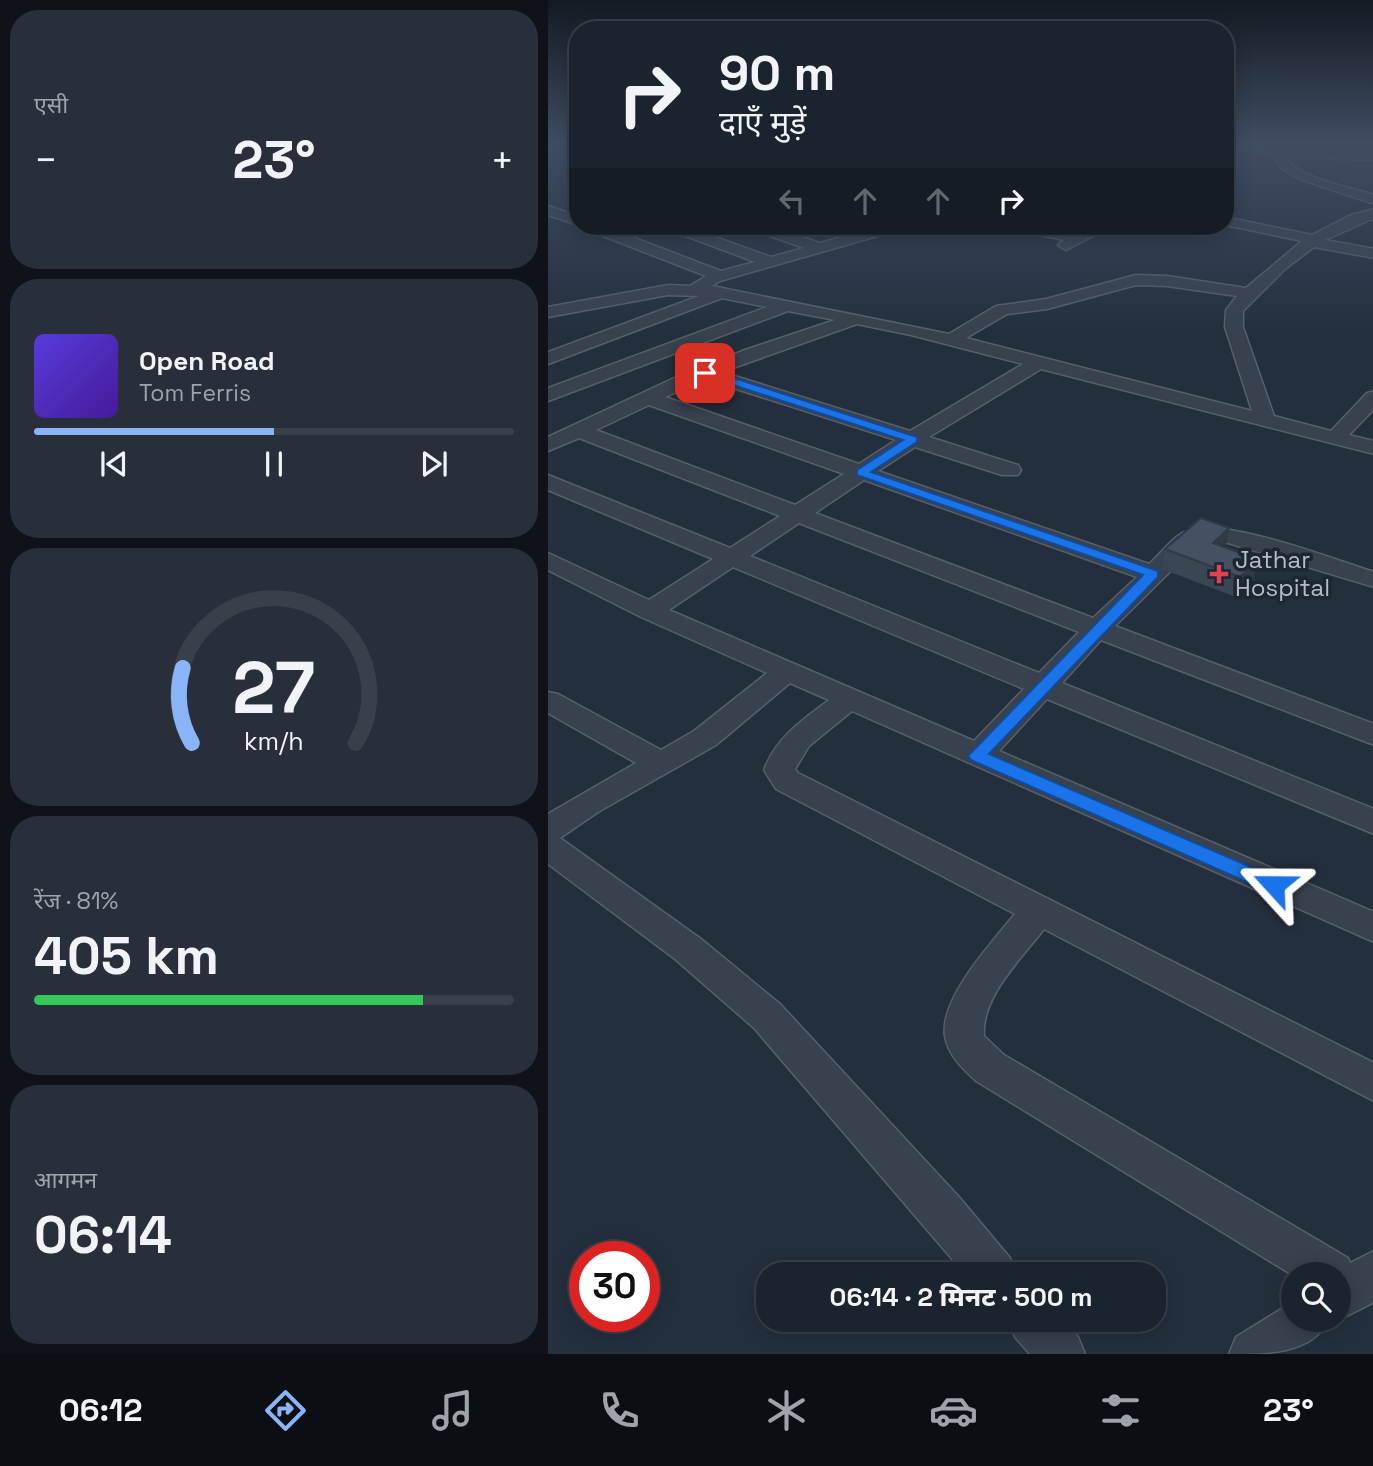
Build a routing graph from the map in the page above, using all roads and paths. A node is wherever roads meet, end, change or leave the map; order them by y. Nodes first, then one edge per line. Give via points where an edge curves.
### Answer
1 (548, 210) edge
2 (1373, 213) edge
3 (569, 218) edge
4 (1234, 223) edge
5 (610, 235) edge
6 (696, 235) edge
7 (782, 235) edge
8 (852, 235) edge
9 (866, 235) edge
10 (1048, 235) edge
11 (1086, 235) edge
12 (859, 237) junction
13 (1315, 241) junction
14 (820, 248) junction
15 (1373, 254) edge
16 (770, 262) junction
17 (721, 284) junction
18 (1249, 293) junction
19 (787, 305) junction
20 (548, 312) edge
21 (860, 318) junction
22 (951, 340) junction
23 (548, 358) edge
24 (1039, 362) junction
25 (705, 373) junction
26 (548, 395) edge
27 (1373, 397) edge
28 (649, 398) junction
29 (1265, 420) junction
30 (560, 436) edge
31 (1335, 438) junction
32 (912, 439) junction
33 (1373, 447) edge
34 (1010, 470) dead end
35 (861, 472) junction
36 (548, 482) edge
37 (799, 515) junction
38 (732, 558) junction
39 (548, 560) edge
40 (1153, 574) junction
41 (1373, 580) edge
42 (650, 611) junction
43 (1098, 629) junction
44 (787, 671) junction
45 (1043, 687) junction
46 (849, 699) junction
47 (548, 701) edge
48 (1373, 735) edge
49 (977, 756) junction
50 (661, 763) junction
51 (1373, 822) edge
52 (548, 830) edge
53 (548, 848) edge
54 (1038, 911) junction
55 (1373, 928) edge
56 (1373, 1083) edge
57 (984, 1262) edge
58 (1314, 1262) edge
59 (1042, 1332) edge
60 (1287, 1332) edge
61 (1061, 1354) edge
62 (1253, 1354) edge

1 - 3 street
2 - 13 street via 1349,220
4 - 13 street
5 - 17 street
6 - 16 street
7 - 14 street
8 - 12 street
9 - 12 street
10 - 11 street via 1072,242
12 - 14 street
13 - 15 street
13 - 18 street via 1270,271
14 - 16 street
16 - 17 street
17 - 19 street
17 - 20 street
17 - 23 street
18 - 22 street via 1137,280 1047,304 1002,310
18 - 29 street via 1233,318
19 - 21 street
19 - 26 street
21 - 22 street
21 - 25 street
22 - 24 street
24 - 29 street
24 - 32 street
25 - 28 street
25 - 32 street
27 - 31 street
28 - 30 street
28 - 35 street
29 - 31 street
30 - 37 street
31 - 33 street
32 - 34 street
32 - 35 street
35 - 37 street
35 - 40 street
36 - 38 street
37 - 38 street
37 - 43 street
38 - 42 street
38 - 45 street
39 - 42 street
40 - 41 street via 1192,537 1215,533
40 - 43 street
42 - 44 street
43 - 45 street
43 - 48 street
44 - 46 street
44 - 50 street via 705,738
45 - 49 street
45 - 51 street
46 - 49 street
46 - 54 street via 782,758 779,771 787,781
47 - 50 street
49 - 55 street
50 - 52 street
53 - 57 street via 688,949 767,1016
54 - 56 street
54 - 58 street via 964,1015 964,1036 974,1054 990,1068
59 - 61 street
60 - 62 street

